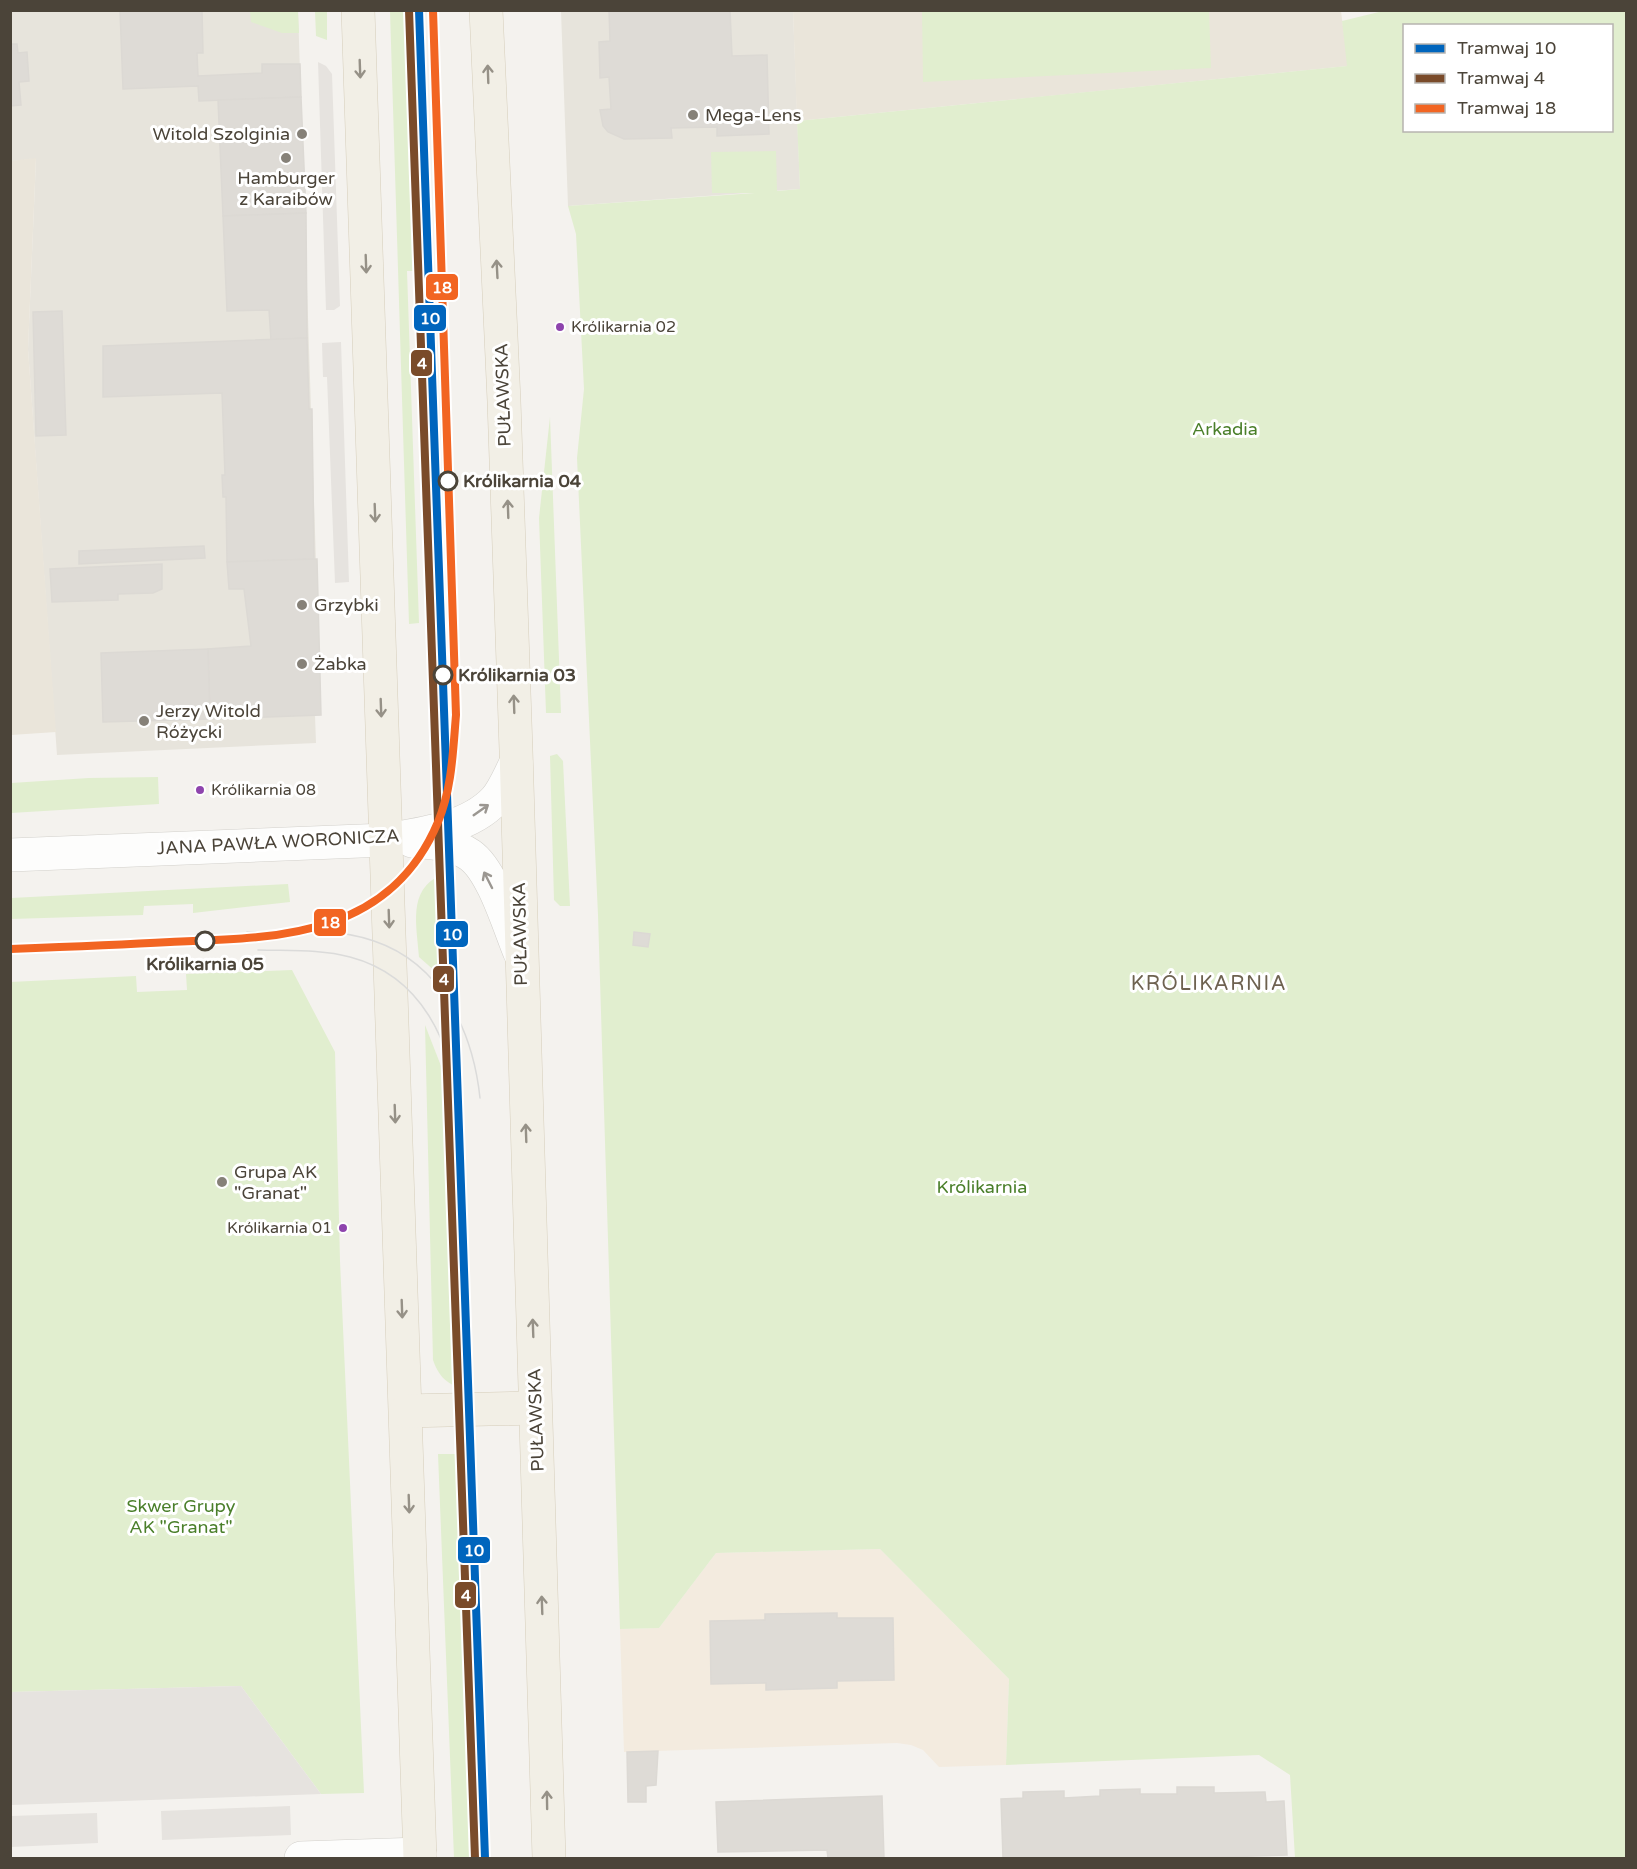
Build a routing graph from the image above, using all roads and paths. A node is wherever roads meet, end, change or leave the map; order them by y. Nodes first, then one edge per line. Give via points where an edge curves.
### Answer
1 (358, 10) edge
2 (486, 10) edge
3 (516, 763) junction
4 (386, 840) junction
5 (10, 855) edge
6 (520, 953) junction
7 (535, 1408) junction
8 (405, 1411) junction
9 (420, 1856) edge
10 (301, 1858) edge
11 (549, 1858) edge

1 -> 4 main road
3 -> 2 main road, PUŁAWSKA
4 -> 3 street, JANA PAWŁA WORONICZA via 448,827 470,817 495,800
3 - 6 main road, PUŁAWSKA
4 - 5 street, JANA PAWŁA WORONICZA
6 -> 4 street via 486,875 472,856 448,846
4 -> 8 main road
7 -> 6 main road, PUŁAWSKA
7 - 8 main road
11 -> 7 main road, PUŁAWSKA
8 -> 9 main road
9 - 10 street

